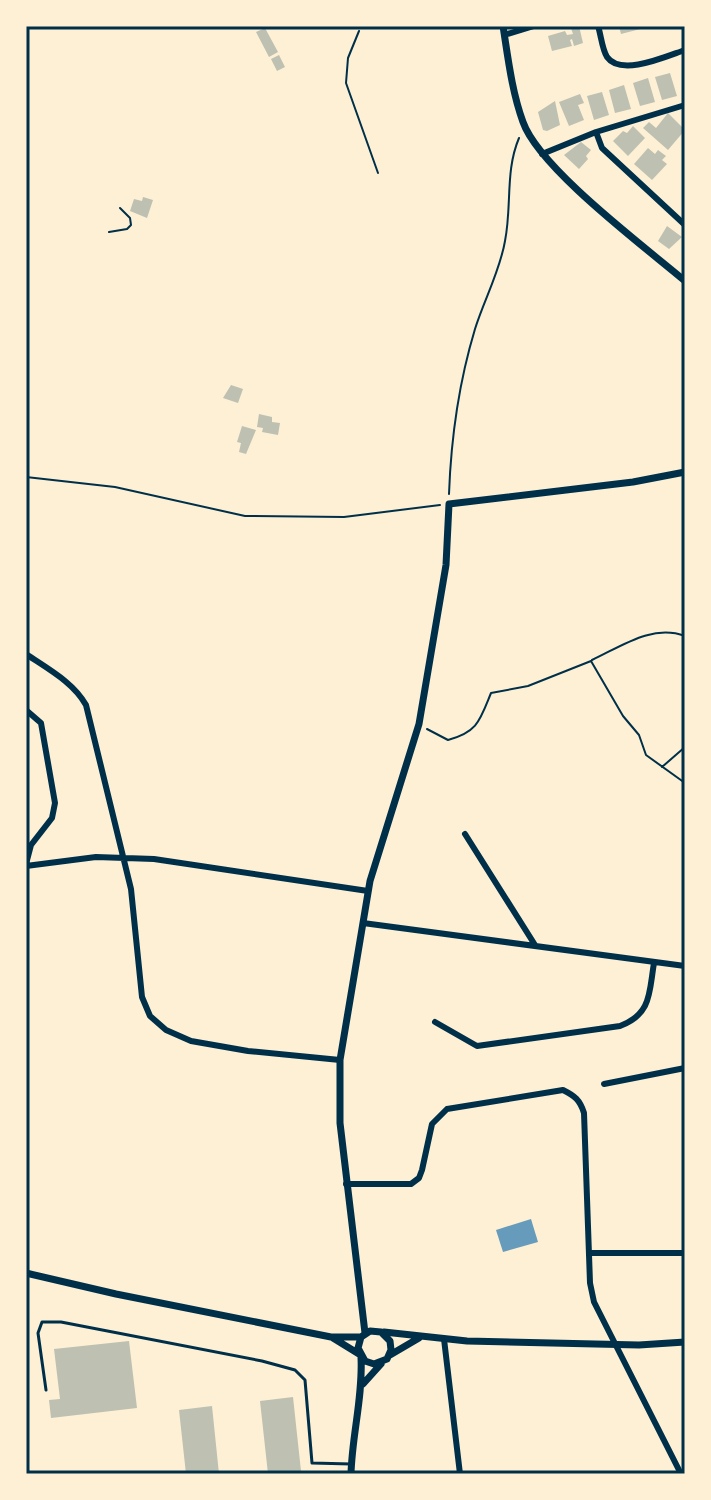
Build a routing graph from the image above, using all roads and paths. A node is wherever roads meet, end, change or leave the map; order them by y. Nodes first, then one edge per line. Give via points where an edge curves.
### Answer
1 (534, 26) edge
2 (598, 26) edge
3 (504, 30) edge
4 (359, 31) dead end
5 (685, 50) edge
6 (685, 106) edge
7 (524, 125) junction
8 (596, 132) junction
9 (542, 154) junction
10 (378, 173) dead end
11 (120, 208) dead end
12 (685, 225) edge
13 (109, 232) dead end
14 (685, 281) edge
15 (685, 472) edge
16 (26, 477) edge
17 (449, 504) junction
18 (685, 636) edge
19 (26, 654) edge
20 (591, 661) junction
21 (26, 710) edge
22 (419, 724) junction
23 (685, 747) edge
24 (662, 768) junction
25 (685, 783) edge
26 (465, 834) dead end
27 (124, 856) junction
28 (26, 865) edge
29 (368, 891) junction
30 (363, 923) junction
31 (535, 945) junction
32 (654, 963) junction
33 (685, 966) edge
34 (435, 1022) dead end
35 (340, 1060) junction
36 (685, 1068) edge
37 (604, 1084) dead end
38 (346, 1184) junction
39 (589, 1253) junction
40 (685, 1253) edge
41 (26, 1273) edge
42 (381, 1332) junction
43 (363, 1335) junction
44 (331, 1337) junction
45 (421, 1337) junction
46 (444, 1339) junction
47 (685, 1342) edge
48 (613, 1344) junction
49 (390, 1355) junction
50 (360, 1356) junction
51 (383, 1362) junction
52 (361, 1385) junction
53 (46, 1390) dead end
54 (685, 1459) edge
55 (351, 1464) junction
56 (676, 1464) junction
57 (351, 1474) edge
58 (460, 1474) edge
59 (681, 1474) edge

1 - 3 street
2 - 5 street via 607,57 616,64 629,67
3 - 7 street
4 - 10 path via 348,58 346,83
6 - 8 street
7 - 9 street
7 - 17 path via 512,153 505,242 475,331 458,404
8 - 9 street
8 - 12 street via 602,148
9 - 14 street
11 - 13 path via 131,225
15 - 17 street
16 - 17 path via 115,487 245,516 344,517
17 - 22 street via 446,565
18 - 20 path via 671,631 636,638
19 - 27 street via 73,688 86,705
20 - 22 path via 528,686 491,693 477,726 465,735 448,740
20 - 24 path via 639,735 646,755
21 - 28 street via 41,723 55,803
22 - 29 street
23 - 24 path
24 - 25 path
26 - 31 street
27 - 28 street
27 - 29 street
27 - 35 street via 142,997 150,1016 191,1041
29 - 30 street
30 - 31 street
30 - 35 street
31 - 32 street
32 - 33 street
32 - 34 street via 647,1004 633,1021 620,1026 477,1046
35 - 38 street
36 - 37 street
38 - 39 street via 411,1184 422,1170 432,1124 447,1109 563,1090 580,1101 584,1113
38 - 43 street
39 - 40 street
39 - 48 street via 594,1302
41 - 44 street
42 - 43 street
42 - 45 street
42 - 49 street via 390,1341
43 - 44 street
43 - 50 street
44 - 50 street
45 - 46 street
45 - 49 street
46 - 48 street
46 - 58 street
47 - 48 street
48 - 56 street
49 - 51 street
50 - 51 street via 369,1363
50 - 52 street
51 - 52 street
52 - 55 street
53 - 55 lane via 38,1333 42,1322 262,1361 295,1370 305,1380 312,1463
54 - 56 street
55 - 57 street
56 - 59 street

